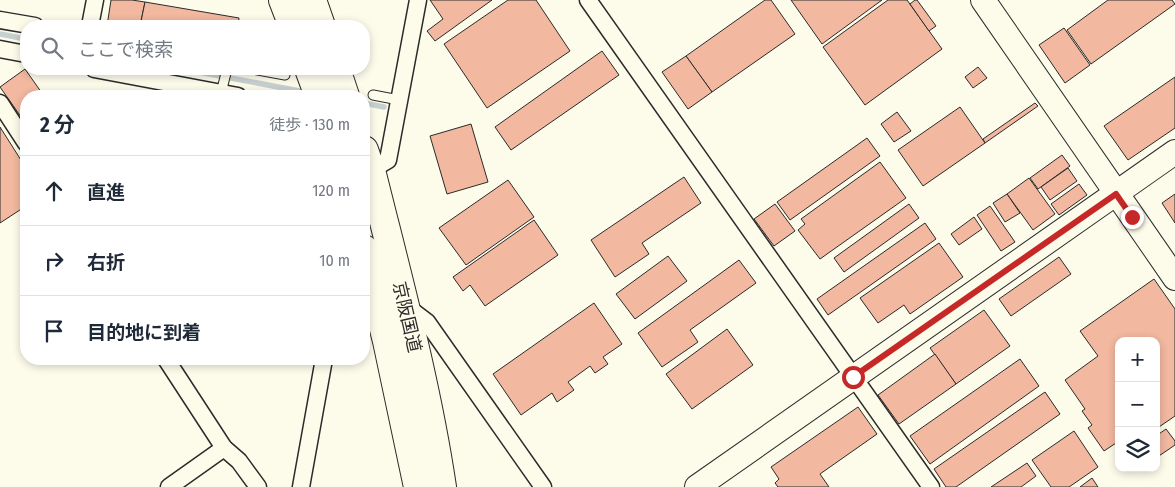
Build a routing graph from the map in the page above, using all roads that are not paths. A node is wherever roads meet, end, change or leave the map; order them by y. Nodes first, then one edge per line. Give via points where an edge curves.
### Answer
1 (95, 0) edge
2 (283, 0) edge
3 (312, 0) edge
4 (418, 0) edge
5 (588, 0) edge
6 (983, 0) edge
7 (0, 20) edge
8 (91, 20) edge
9 (291, 20) edge
10 (319, 20) edge
11 (20, 23) edge
12 (0, 49) edge
13 (20, 53) edge
14 (129, 75) edge
15 (226, 75) edge
16 (300, 75) edge
17 (338, 75) edge
18 (216, 90) edge
19 (222, 90) edge
20 (314, 90) edge
21 (343, 90) edge
22 (373, 95) dead end
23 (399, 100) junction
24 (0, 103) edge
25 (20, 134) edge
26 (1175, 152) edge
27 (370, 160) edge
28 (370, 171) edge
29 (1116, 194) junction
30 (370, 274) edge
31 (1175, 278) edge
32 (406, 306) junction
33 (170, 365) edge
34 (323, 365) edge
35 (853, 377) junction
36 (224, 448) junction
37 (169, 487) edge
38 (258, 487) edge
39 (301, 487) edge
40 (418, 487) edge
41 (442, 487) edge
42 (543, 487) edge
43 (697, 487) edge
44 (931, 487) edge

1 - 8 street
2 - 9 highway
3 - 10 highway
4 - 23 street
5 - 35 street
6 - 29 street
7 - 11 street
12 - 13 street
14 - 18 street
15 - 19 lane
16 - 20 highway
17 - 21 highway
22 - 23 lane
23 - 27 street via 388,160
24 - 25 street
26 - 29 street
28 - 32 highway, 京阪国道
29 - 31 street
29 - 35 street
30 - 40 highway, 京阪国道
32 - 41 highway, 京阪国道
32 - 42 street via 427,322
33 - 36 street
34 - 39 street
35 - 43 street
35 - 44 street
36 - 37 street
36 - 38 street via 239,461

